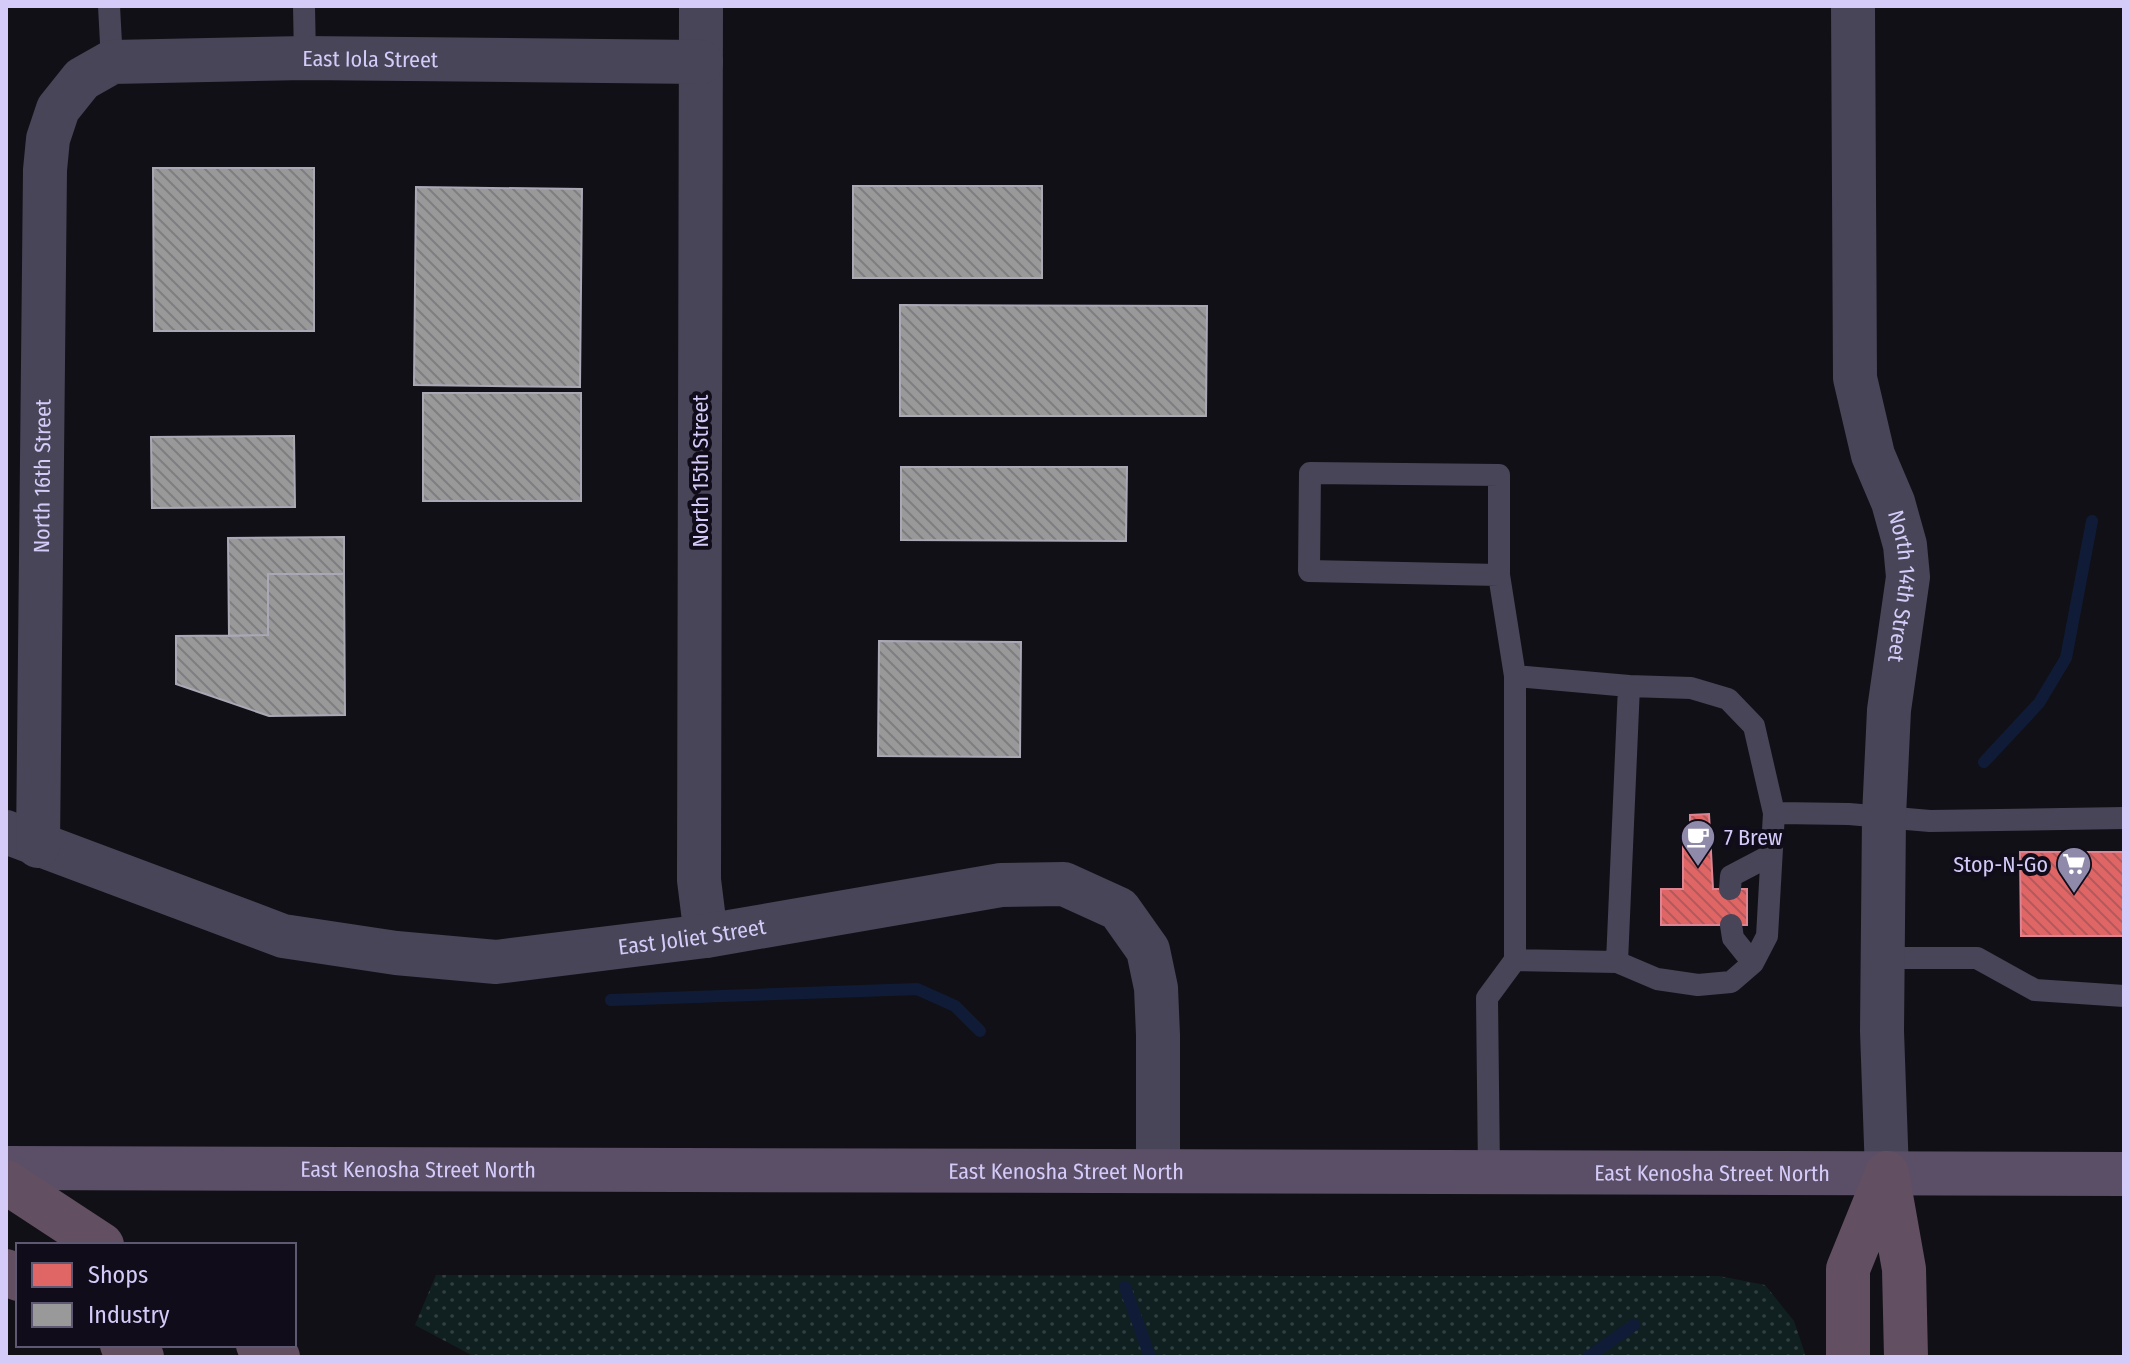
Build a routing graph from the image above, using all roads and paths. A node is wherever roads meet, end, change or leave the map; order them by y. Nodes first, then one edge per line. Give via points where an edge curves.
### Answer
1 (109, 6) edge
2 (304, 6) edge
3 (701, 6) edge
4 (1853, 6) edge
5 (305, 58) junction
6 (112, 62) junction
7 (701, 62) junction
8 (1499, 575) junction
9 (1515, 676) junction
10 (1629, 686) junction
11 (1774, 813) junction
12 (1884, 816) junction
13 (2124, 818) edge
14 (22, 839) edge
15 (1771, 855) junction
16 (1730, 889) dead end
17 (1731, 925) dead end
18 (706, 936) junction
19 (1882, 958) junction
20 (1515, 960) junction
21 (1617, 962) junction
22 (1753, 963) junction
23 (2124, 996) edge
24 (6, 1168) edge
25 (1158, 1170) junction
26 (1489, 1171) junction
27 (1887, 1173) junction
28 (2124, 1174) edge
29 (6, 1182) edge
30 (99, 1243) edge
31 (1848, 1357) edge
32 (1906, 1357) edge

1 - 6 lane
2 - 5 lane
3 - 7 street, North 15th Street
4 - 12 street, North 14th Street via 1855,378 1873,455 1905,545 1908,577 1889,710
5 - 6 street, East Iola Street
5 - 7 street, East Iola Street
6 - 14 street, North 16th Street via 82,79 58,109 48,139
7 - 18 street, North 15th Street via 699,880
8 - 8 lane via 1309,571 1310,473 1499,475
8 - 9 lane
9 - 10 lane
9 - 20 lane
10 - 11 lane via 1691,688 1728,699 1754,726
10 - 21 lane
11 - 12 lane
11 - 15 lane
12 - 13 lane via 1930,821
12 - 19 street, North 14th Street
14 - 18 street, East Joliet Street via 283,936 396,953 496,962
15 - 16 lane via 1731,876
15 - 22 lane via 1767,936
17 - 22 lane via 1733,938
18 - 25 street, East Joliet Street via 1001,885 1064,884 1119,909 1148,950 1156,988
19 - 23 lane via 1977,958 2035,990
19 - 27 street, North 14th Street
20 - 21 lane
20 - 26 lane via 1487,998
21 - 22 lane via 1657,979 1698,985 1731,982
24 - 25 main road, East Kenosha Street North
25 - 26 main road, East Kenosha Street North
26 - 27 main road, East Kenosha Street North
27 - 28 main road, East Kenosha Street North
27 - 31 highway via 1848,1269
27 - 32 highway via 1904,1269
29 - 30 highway

